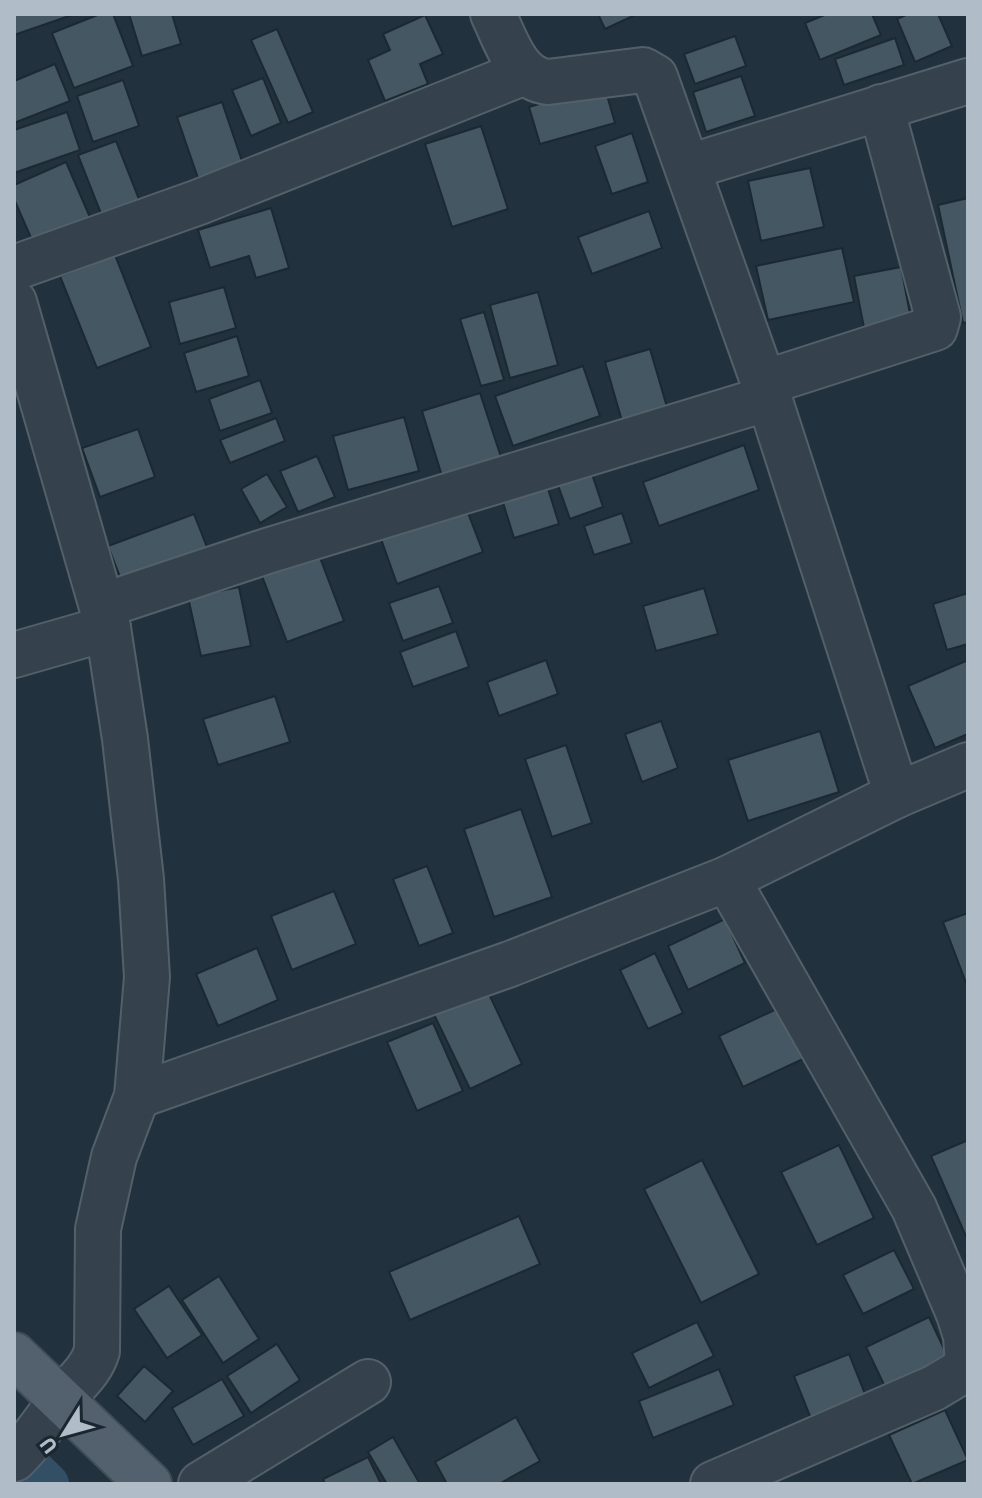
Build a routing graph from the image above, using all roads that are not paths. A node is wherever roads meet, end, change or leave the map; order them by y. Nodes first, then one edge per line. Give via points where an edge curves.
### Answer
1 (493, 14) edge
2 (525, 72) junction
3 (968, 81) edge
4 (881, 107) junction
5 (689, 167) junction
6 (14, 268) edge
7 (14, 305) edge
8 (767, 391) junction
9 (105, 617) junction
10 (14, 655) edge
11 (968, 765) edge
12 (897, 795) junction
13 (727, 879) junction
14 (137, 1096) junction
15 (14, 1355) edge
16 (368, 1382) dead end
17 (63, 1399) junction
18 (24, 1450) edge
19 (149, 1484) edge
20 (201, 1484) edge
21 (713, 1484) edge

1 - 2 street
2 - 5 street via 548,82 649,71 661,89
2 - 6 street via 199,202
3 - 4 street
4 - 5 street
4 - 8 street via 938,317 935,328
5 - 8 street
7 - 9 street
8 - 9 street via 267,551
8 - 12 street
9 - 10 street
9 - 14 street via 141,879 147,977
11 - 12 street
12 - 13 street
13 - 14 street via 510,964
13 - 21 street via 914,1208 959,1314 968,1365 934,1388
14 - 17 street via 114,1157 98,1229 97,1351
15 - 17 main road
16 - 20 street
17 - 18 street
17 - 19 main road

